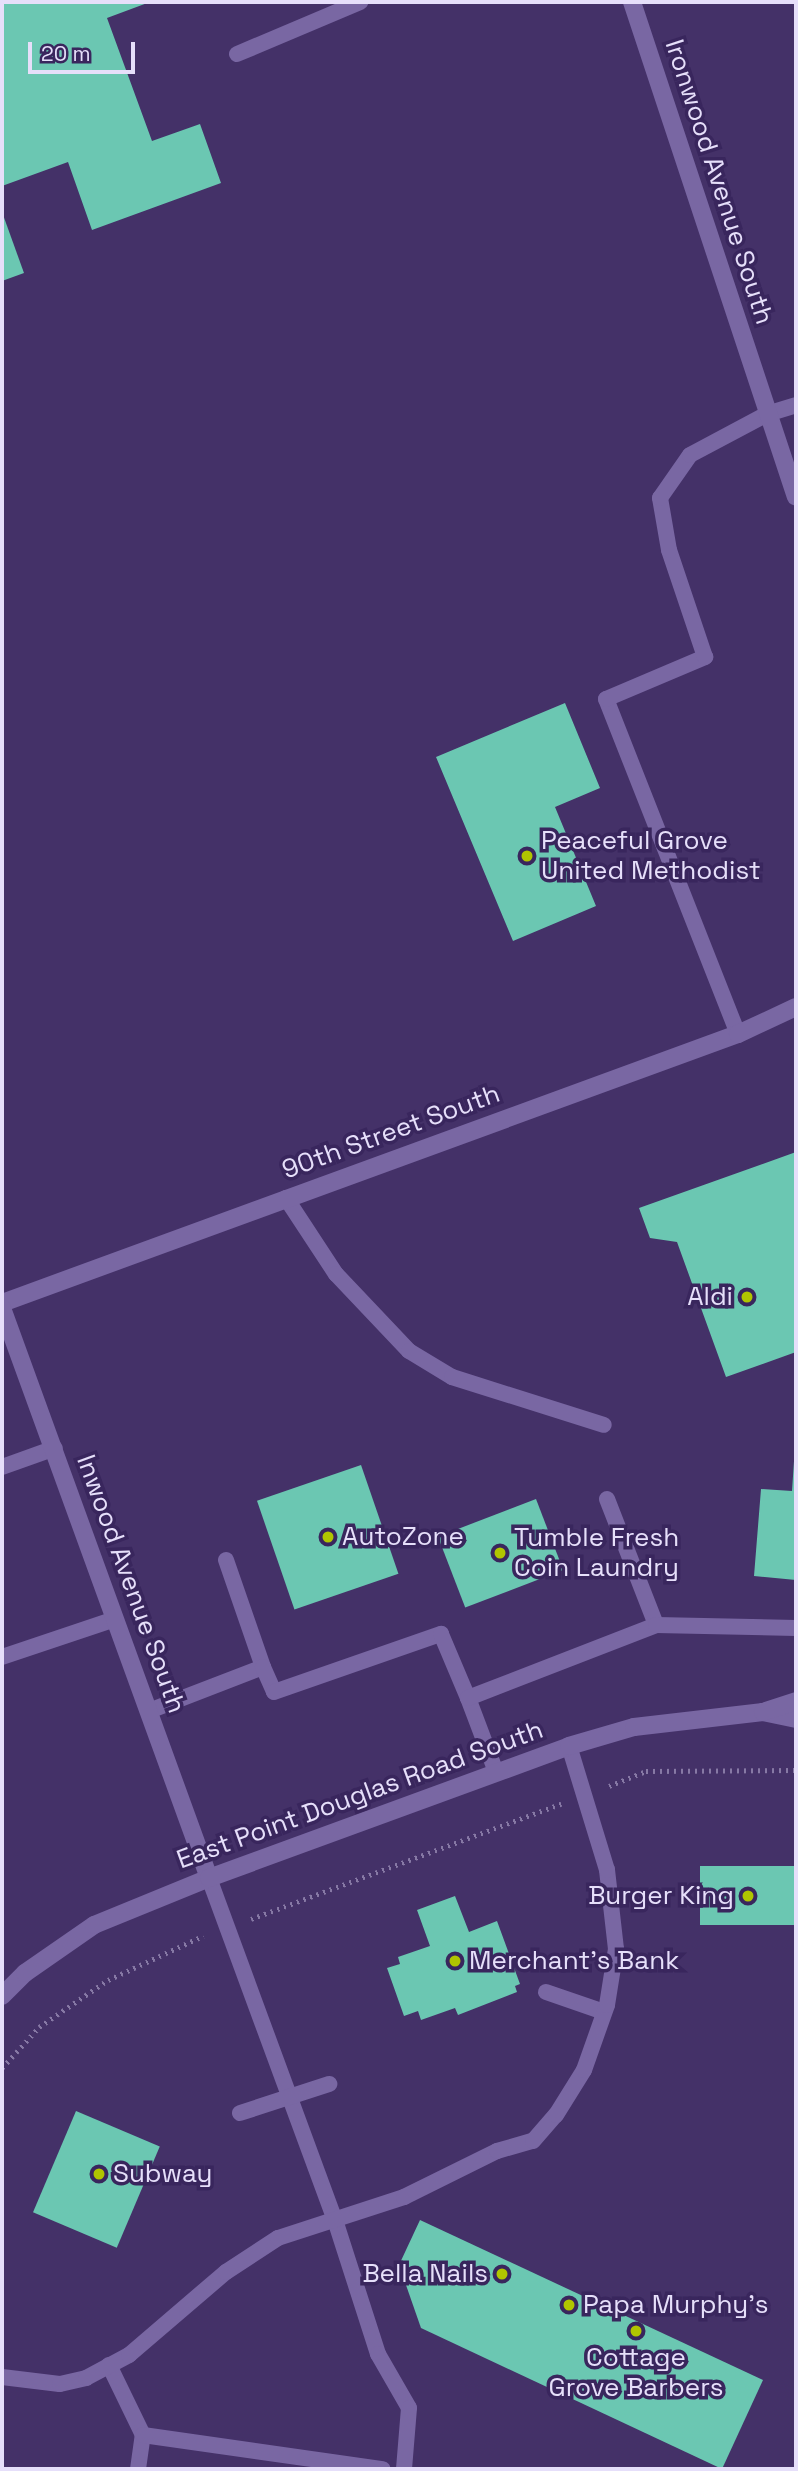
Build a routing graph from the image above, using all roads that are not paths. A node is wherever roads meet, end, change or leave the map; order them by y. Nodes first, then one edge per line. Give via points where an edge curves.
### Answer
1 (360, 2) edge
2 (632, 2) edge
3 (237, 54) dead end
4 (796, 405) edge
5 (767, 414) junction
6 (796, 497) edge
7 (796, 1007) edge
8 (738, 1034) junction
9 (286, 1198) junction
10 (2, 1303) edge
11 (2, 1308) edge
12 (604, 1426) dead end
13 (55, 1448) junction
14 (2, 1467) edge
15 (607, 1499) dead end
16 (226, 1560) dead end
17 (115, 1619) junction
18 (656, 1625) junction
19 (796, 1628) edge
20 (2, 1657) edge
21 (262, 1667) junction
22 (468, 1698) junction
23 (796, 1700) edge
24 (149, 1712) junction
25 (763, 1712) junction
26 (796, 1719) edge
27 (569, 1746) junction
28 (496, 1772) junction
29 (209, 1878) junction
30 (546, 1993) dead end
31 (2, 1996) edge
32 (604, 2012) junction
33 (328, 2084) dead end
34 (290, 2098) junction
35 (240, 2113) dead end
36 (335, 2220) junction
37 (109, 2365) junction
38 (2, 2377) edge
39 (143, 2435) junction
40 (138, 2469) edge
41 (383, 2469) edge
42 (404, 2469) edge

1 - 3 lane
2 - 5 street, Ironwood Avenue South
4 - 5 lane
5 - 6 street, Ironwood Avenue South
5 - 8 lane via 690,455 660,498 669,550 705,657 606,699
7 - 8 street, 90th Street South
8 - 9 street, 90th Street South
9 - 10 street, 90th Street South
9 - 12 lane via 336,1274 409,1351 452,1377
11 - 13 street, Inwood Avenue South
13 - 14 lane
13 - 17 street, Inwood Avenue South
15 - 18 lane
16 - 21 lane
17 - 20 lane
17 - 24 street, Inwood Avenue South
18 - 19 lane
18 - 22 lane
21 - 22 lane via 274,1692 441,1634
21 - 24 lane
22 - 28 lane
23 - 25 street, East Point Douglas Road South
24 - 29 street, Inwood Avenue South
25 - 26 street, East Point Douglas Road South
25 - 27 street, East Point Douglas Road South via 634,1727
27 - 28 street, East Point Douglas Road South
27 - 32 lane via 607,1870 616,1949
28 - 29 street, East Point Douglas Road South
29 - 31 street, East Point Douglas Road South via 94,1924 25,1973
29 - 34 lane
30 - 32 lane
32 - 36 lane via 583,2070 556,2115 533,2141 497,2151 404,2197
33 - 34 lane
34 - 35 lane
34 - 36 lane
36 - 37 lane via 278,2238 226,2272 129,2355
36 - 42 lane via 378,2354 409,2408
37 - 38 lane via 86,2378 60,2384
37 - 39 lane
39 - 40 lane
39 - 41 lane

